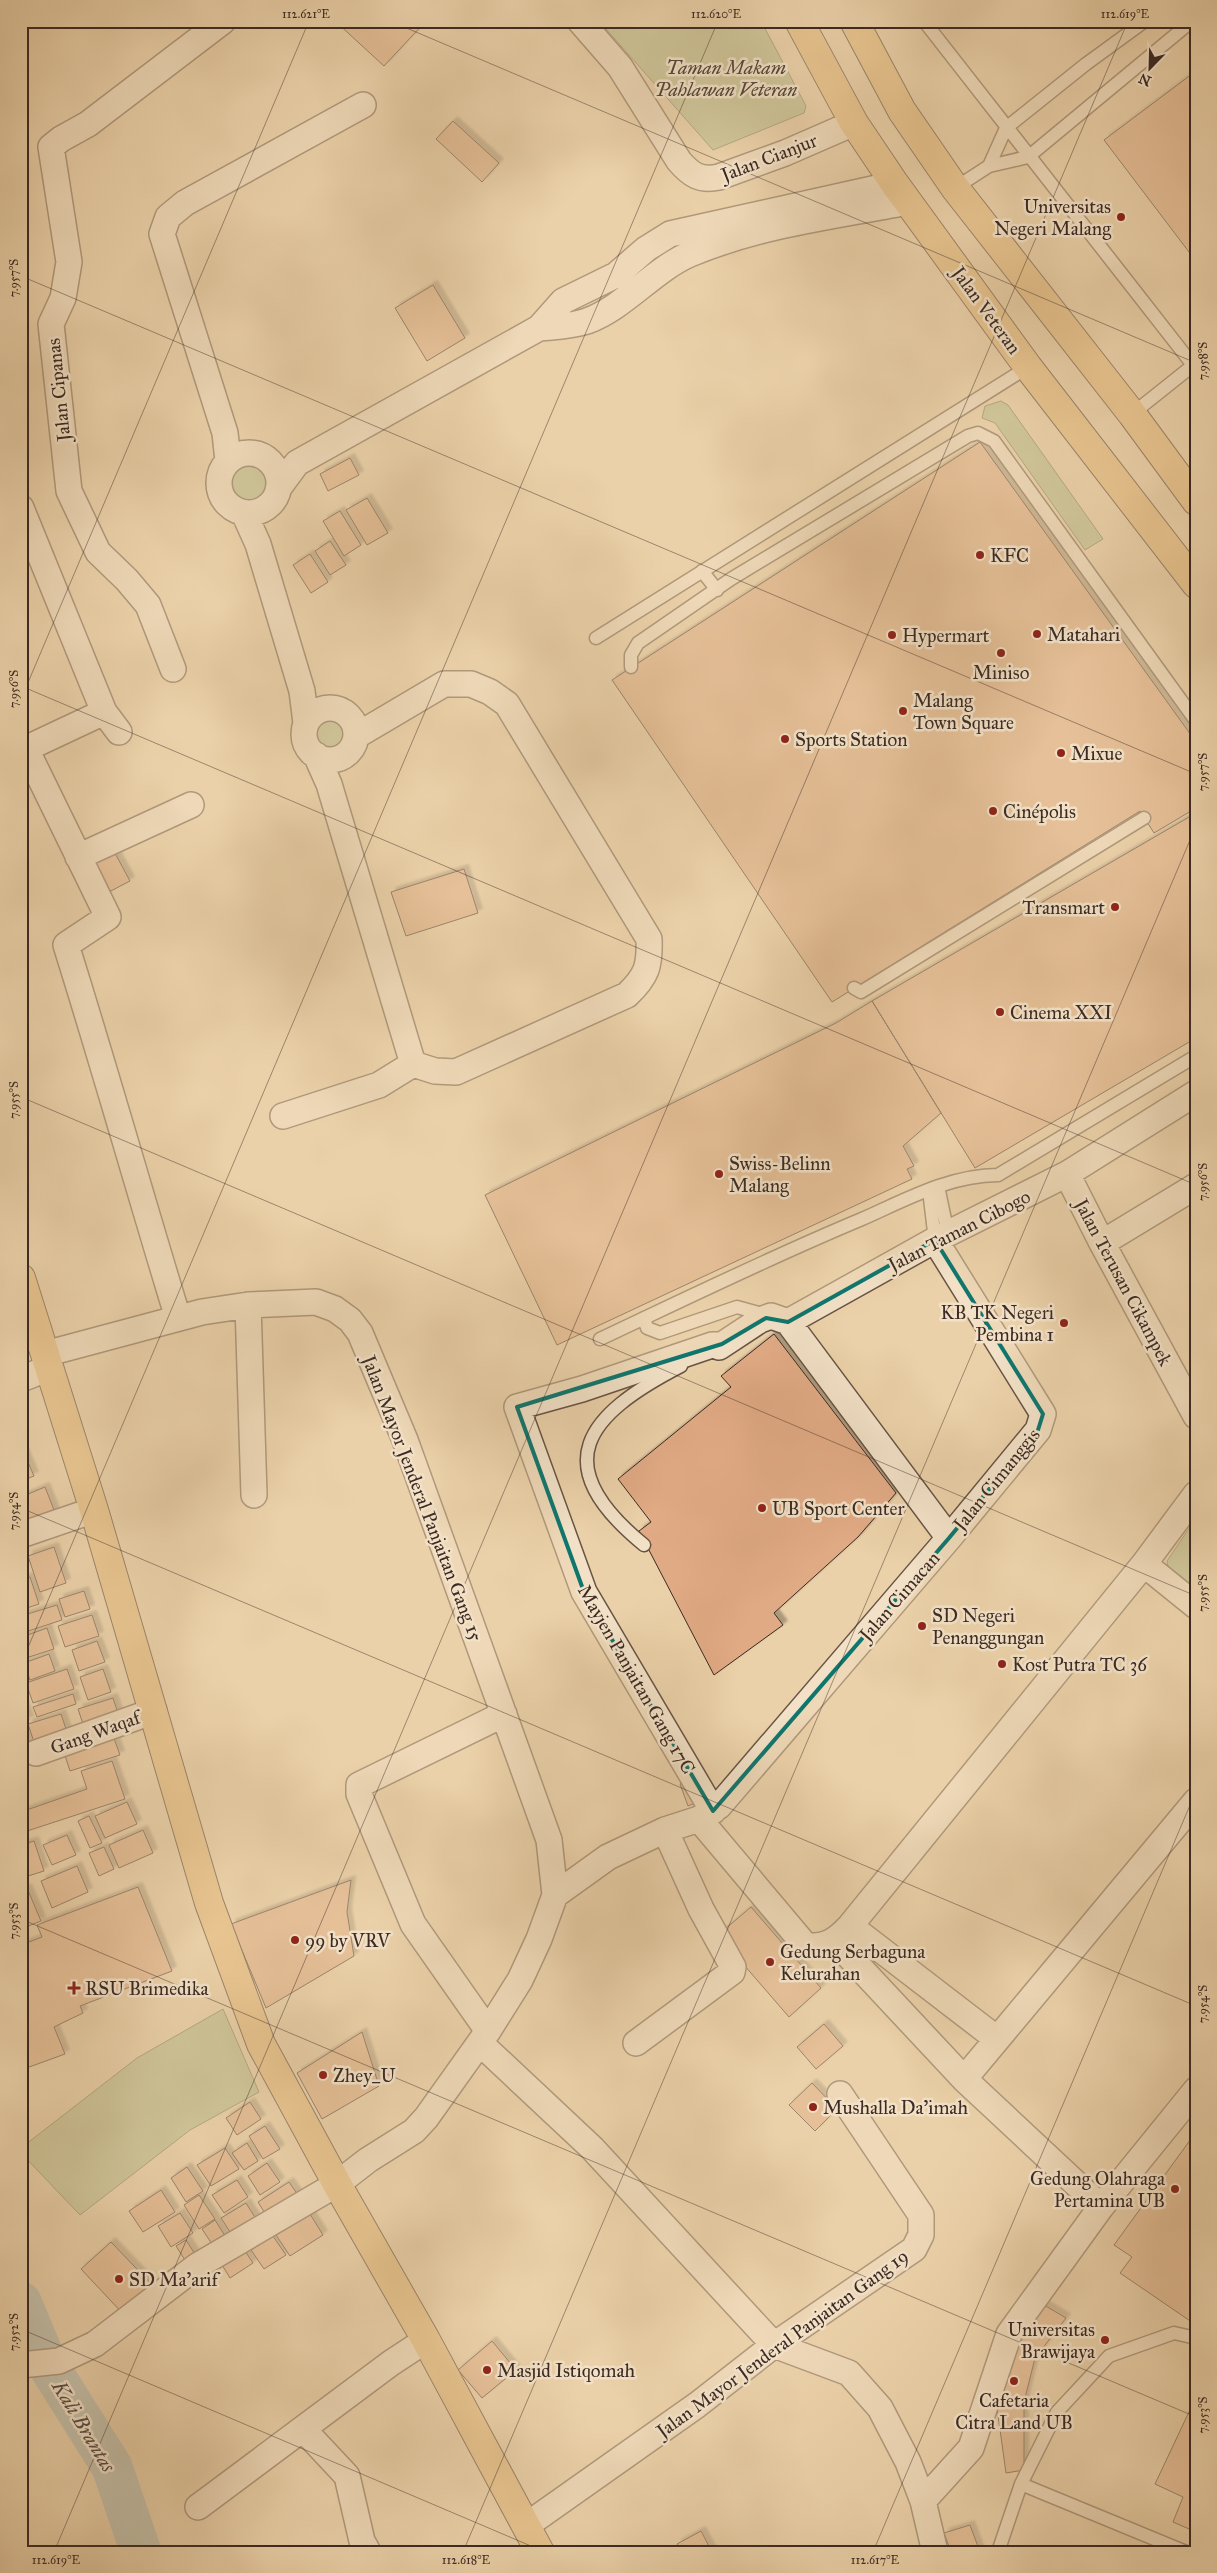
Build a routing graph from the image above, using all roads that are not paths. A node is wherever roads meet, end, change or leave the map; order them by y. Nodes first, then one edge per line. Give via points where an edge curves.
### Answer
1 (223, 21) edge
2 (580, 21) edge
3 (799, 21) edge
4 (854, 21) edge
5 (924, 21) edge
6 (1145, 21) edge
7 (1192, 21) edge
8 (363, 105) dead end
9 (854, 123) junction
10 (1006, 128) junction
11 (1028, 157) junction
12 (989, 166) junction
13 (956, 188) junction
14 (901, 193) junction
15 (1195, 366) edge
16 (1028, 367) junction
17 (1132, 414) junction
18 (236, 457) junction
19 (271, 462) junction
20 (297, 463) junction
21 (280, 486) junction
22 (1196, 501) edge
23 (21, 508) edge
24 (253, 512) junction
25 (702, 571) junction
26 (1196, 584) edge
27 (717, 590) junction
28 (596, 638) dead end
29 (631, 667) dead end
30 (173, 669) dead end
31 (302, 691) junction
32 (346, 720) junction
33 (1196, 721) edge
34 (306, 723) junction
35 (24, 750) edge
36 (316, 755) junction
37 (341, 757) junction
38 (329, 784) junction
39 (191, 805) dead end
40 (1144, 818) dead end
41 (78, 857) junction
42 (854, 988) dead end
43 (1196, 1056) edge
44 (414, 1064) junction
45 (1196, 1093) edge
46 (284, 1116) dead end
47 (1067, 1174) junction
48 (1196, 1186) edge
49 (933, 1188) junction
50 (942, 1237) junction
51 (1102, 1243) junction
52 (21, 1278) edge
53 (248, 1305) junction
54 (178, 1318) junction
55 (644, 1318) junction
56 (780, 1319) junction
57 (600, 1339) dead end
58 (720, 1346) junction
59 (47, 1361) junction
60 (21, 1379) edge
61 (1193, 1403) edge
62 (1196, 1494) edge
63 (254, 1495) dead end
64 (94, 1510) junction
65 (21, 1534) edge
66 (949, 1538) junction
67 (644, 1545) dead end
68 (1144, 1564) junction
69 (1196, 1606) edge
70 (154, 1711) junction
71 (504, 1714) junction
72 (36, 1753) dead end
73 (1196, 1801) edge
74 (706, 1815) junction
75 (665, 1830) junction
76 (555, 1895) junction
77 (843, 1934) junction
78 (484, 2037) junction
79 (997, 2039) junction
80 (636, 2043) dead end
81 (964, 2079) junction
82 (1196, 2090) edge
83 (840, 2094) dead end
84 (337, 2184) junction
85 (1101, 2207) junction
86 (1196, 2338) edge
87 (426, 2340) junction
88 (774, 2345) junction
89 (21, 2365) edge
90 (303, 2428) junction
91 (1021, 2484) junction
92 (922, 2501) junction
93 (198, 2507) dead end
94 (527, 2525) junction
95 (368, 2552) edge
96 (540, 2552) edge
97 (935, 2552) edge
98 (998, 2552) edge
99 (1186, 2552) edge

1 - 30 street, Jalan Cipanas via 88,124 51,147 68,262 63,298 51,324 69,491 98,552 148,605
2 - 9 street, Jalan Cianjur via 620,67 679,161 699,178 719,177
3 - 9 main road, Jalan Veteran
4 - 13 main road via 902,111
5 - 10 lane
6 - 10 lane
7 - 11 lane
8 - 18 street via 185,203 168,217 162,234 225,433
9 - 14 main road, Jalan Veteran
10 - 11 lane
10 - 12 lane
11 - 12 lane
11 - 15 lane
12 - 13 lane
13 - 17 main road
14 - 16 main road, Jalan Veteran
14 - 20 street via 721,242 687,256 621,286 588,321 538,328
15 - 17 lane
16 - 25 lane
16 - 26 main road, Jalan Veteran
17 - 22 main road
18 - 19 street via 254,453
18 - 24 street via 219,478 222,496 227,504
19 - 20 street
19 - 21 street via 280,478
20 - 21 street
21 - 24 street via 274,500
23 - 35 street via 111,722
24 - 31 street via 258,544
25 - 27 lane
25 - 28 lane
27 - 29 lane via 638,643 631,655
27 - 33 lane via 959,441 978,433 994,441
31 - 32 street
31 - 34 street
32 - 34 street via 317,711
32 - 37 street via 349,752
32 - 44 street via 379,721 444,684 470,684 507,704 649,939 650,961 641,982 626,995 456,1072 435,1071
34 - 36 street via 305,741
35 - 41 street
36 - 37 street via 324,759
36 - 38 street
37 - 38 street
38 - 44 street
39 - 41 street
40 - 42 lane via 896,966 861,992
41 - 54 street via 108,917 66,945
43 - 49 lane via 998,1175 976,1175
44 - 46 street via 378,1084
45 - 47 street, Jalan Taman Cibogo
47 - 50 street, Jalan Taman Cibogo
47 - 51 street, Jalan Terusan Cikampek
48 - 51 street
49 - 50 lane
49 - 55 lane via 778,1254
50 - 56 street, Jalan Taman Cibogo
50 - 66 street, Jalan Cimanggis via 1043,1414 1038,1430
51 - 61 street, Jalan Terusan Cikampek
52 - 59 main road
53 - 54 street, Jalan Mayor Jenderal Panjaitan Gang 15
53 - 63 street
53 - 71 street, Jalan Mayor Jenderal Panjaitan Gang 15 via 316,1302 335,1309 360,1333 406,1440
54 - 59 street, Jalan Mayor Jenderal Panjaitan Gang 15
55 - 56 lane via 647,1328 660,1333 736,1307
55 - 57 lane
56 - 58 street, Jalan Taman Cibogo via 760,1320
56 - 66 street, Jalan Cimacan
58 - 67 lane via 655,1380 618,1404 596,1428 588,1450 589,1478 600,1502
58 - 74 street, Mayjen Panjaitan Gang 17C via 712,1345 582,1389 517,1407 584,1592
59 - 60 street, Jalan Mayor Jenderal Panjaitan Gang 15
59 - 64 main road
62 - 68 street
64 - 65 street
64 - 70 main road
66 - 74 street, Jalan Cimacan
68 - 69 street
68 - 77 street
70 - 72 street, Gang Waqaf
70 - 84 main road via 209,1904 261,2044
71 - 76 street, Jalan Mayor Jenderal Panjaitan Gang 15 via 549,1840
71 - 78 street via 360,1785 359,1794 412,1924
73 - 79 street
74 - 75 street
74 - 77 street via 805,1944 813,1946
75 - 76 street via 608,1857
75 - 80 street via 732,1972
76 - 78 street via 520,1980
77 - 79 street
77 - 81 street
78 - 84 street via 420,2125
78 - 88 street via 592,2148
79 - 81 street
81 - 85 street
82 - 85 street
83 - 88 street, Jalan Mayor Jenderal Panjaitan Gang 19 via 920,2214 921,2235 914,2249
84 - 87 main road
84 - 89 street via 197,2266 96,2344 59,2361
85 - 92 street via 1009,2334 971,2448
86 - 91 lane via 1174,2333 1109,2356 1057,2412
87 - 90 street
87 - 94 main road
88 - 92 street via 849,2373 880,2408 908,2462
88 - 94 street, Jalan Mayor Jenderal Panjaitan Gang 19 via 697,2405
90 - 93 street
90 - 95 street via 347,2476 362,2541
91 - 98 lane
91 - 99 lane
92 - 97 street
94 - 96 main road

